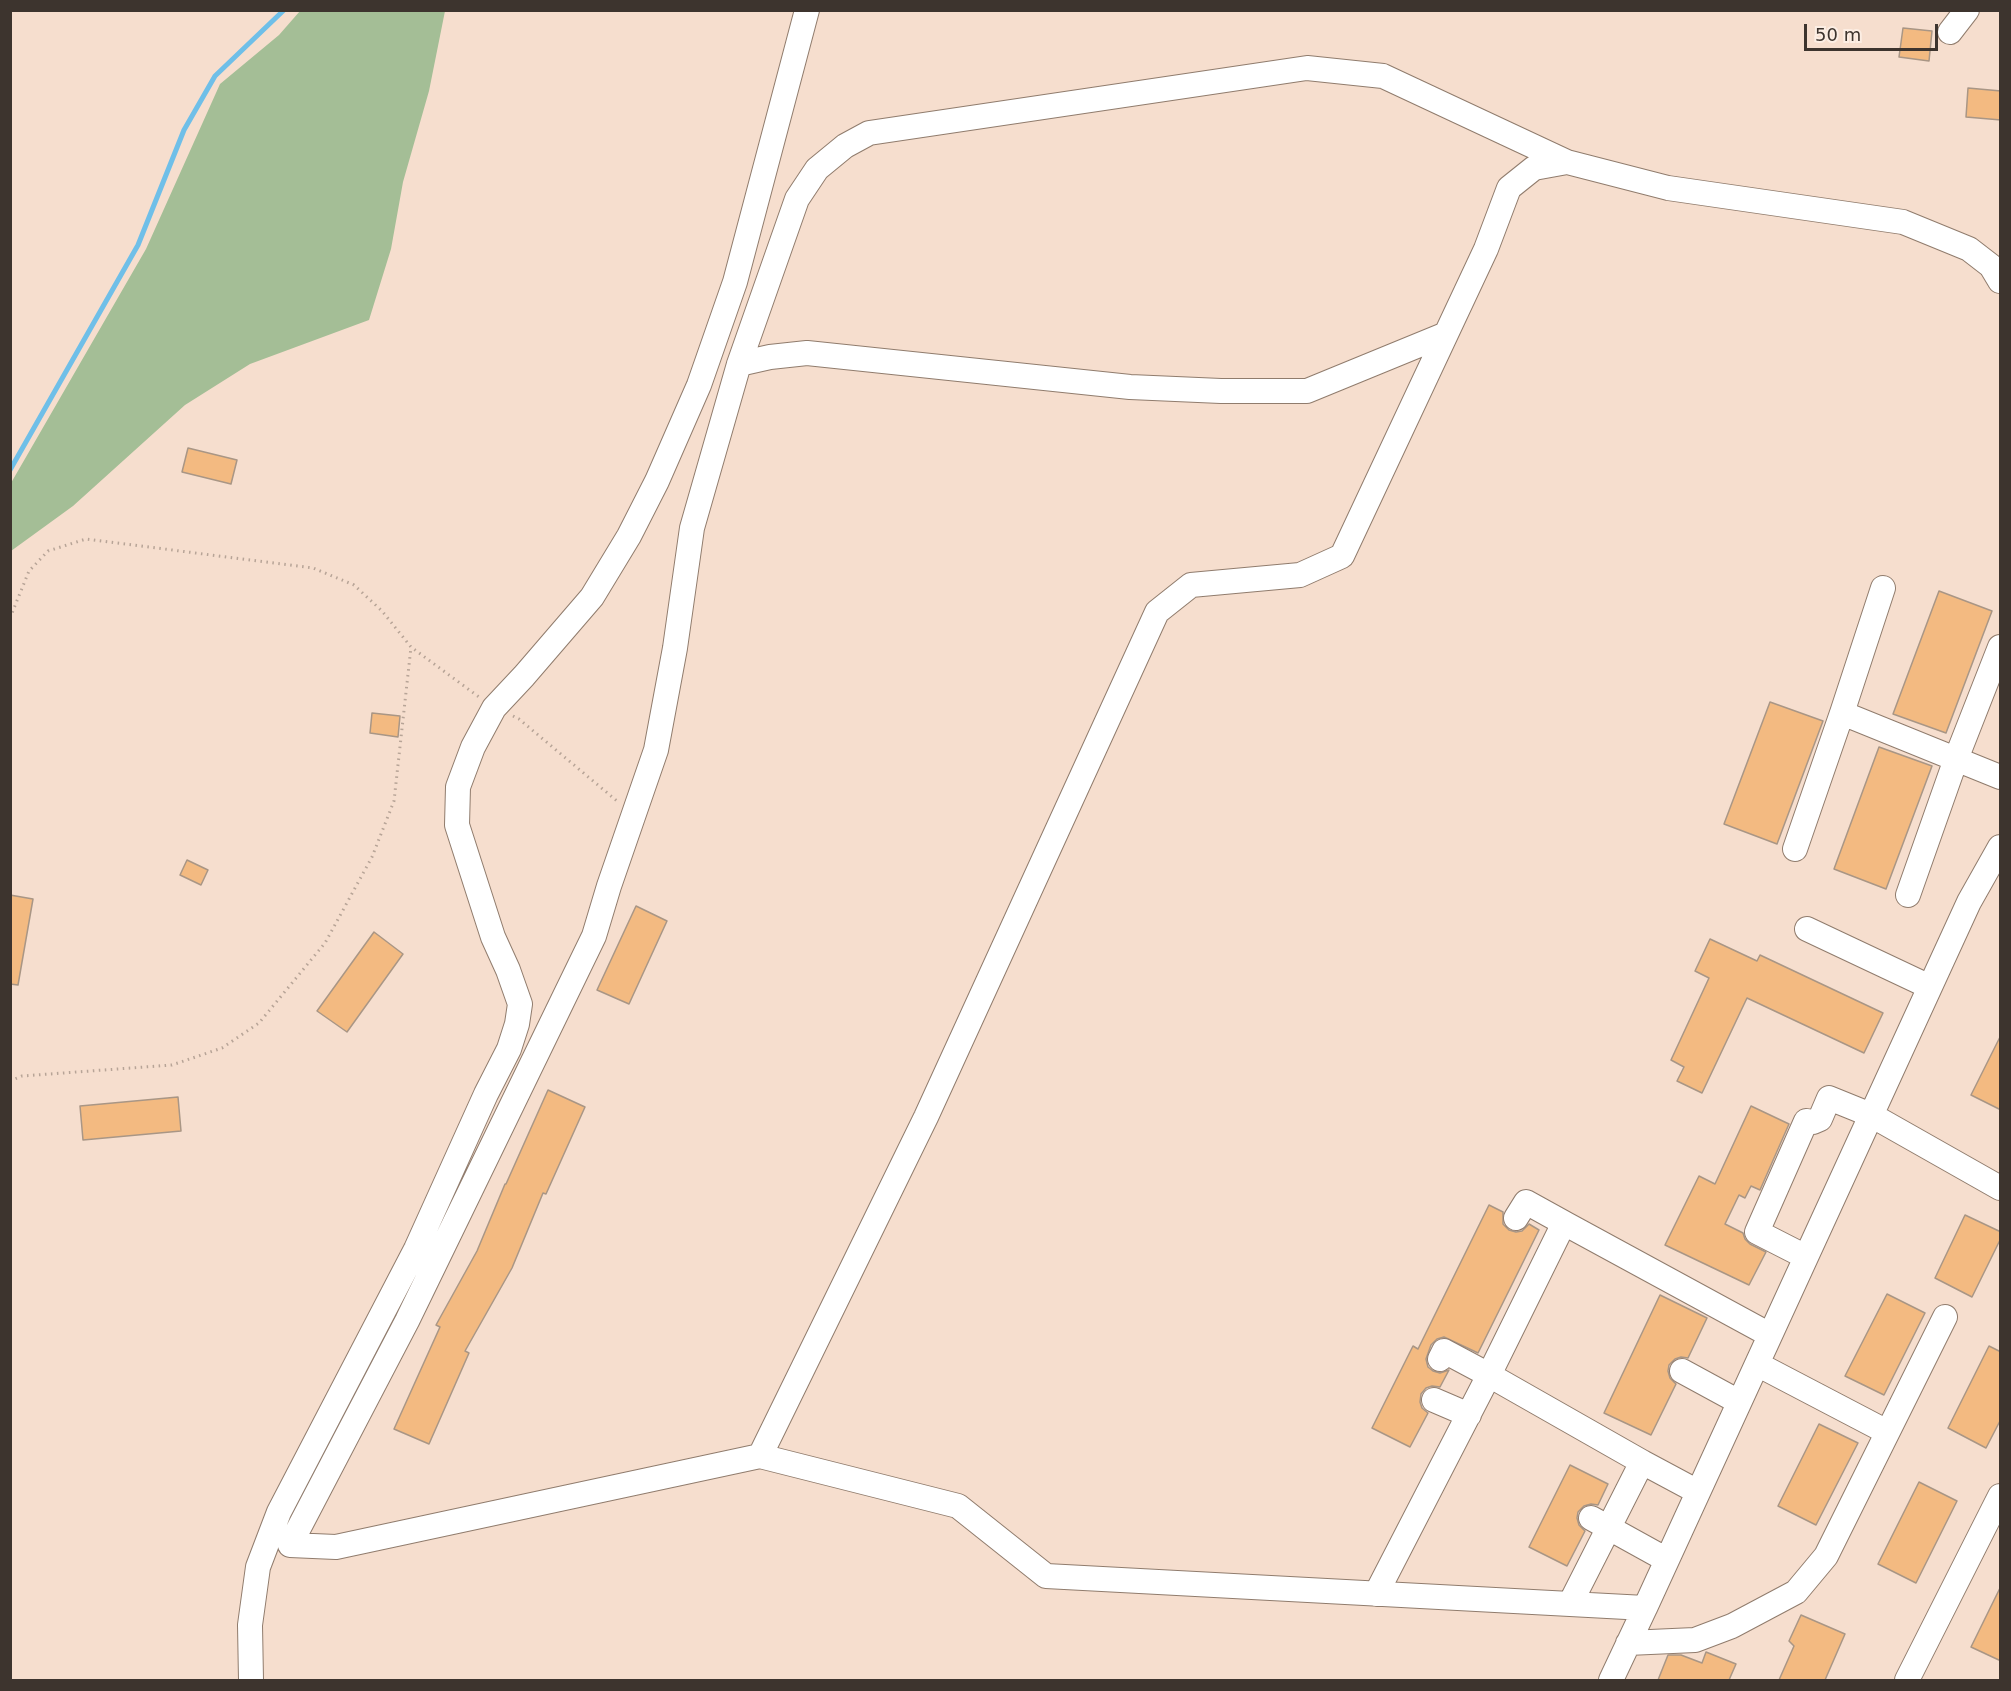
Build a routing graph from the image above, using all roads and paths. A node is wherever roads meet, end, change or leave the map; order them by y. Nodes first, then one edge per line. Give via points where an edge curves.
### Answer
1 (807, 10) edge
2 (1967, 10) edge
3 (1950, 32) dead end
4 (1567, 162) junction
5 (2001, 281) edge
6 (1446, 334) junction
7 (739, 364) junction
8 (1883, 588) dead end
9 (10, 618) edge
10 (411, 647) junction
11 (2001, 647) edge
12 (494, 708) junction
13 (1842, 713) junction
14 (1956, 759) junction
15 (2001, 777) edge
16 (634, 815) junction
17 (2001, 847) edge
18 (1795, 849) dead end
19 (1908, 895) dead end
20 (1807, 929) dead end
21 (1930, 987) junction
22 (10, 1081) edge
23 (1871, 1115) junction
24 (2001, 1188) edge
25 (1516, 1218) dead end
26 (1564, 1223) junction
27 (1806, 1257) junction
28 (1945, 1317) dead end
29 (1770, 1335) junction
30 (1440, 1359) dead end
31 (1757, 1364) junction
32 (1682, 1371) dead end
33 (1489, 1375) junction
34 (1434, 1400) dead end
35 (1739, 1402) junction
36 (1469, 1415) junction
37 (1887, 1432) junction
38 (760, 1456) junction
39 (1642, 1462) junction
40 (1698, 1492) junction
41 (2001, 1496) edge
42 (1600, 1523) junction
43 (1667, 1560) junction
44 (1376, 1594) junction
45 (1570, 1604) junction
46 (1645, 1608) junction
47 (1628, 1643) junction
48 (251, 1680) edge
49 (1611, 1680) edge
50 (1907, 1680) edge

1 - 12 street via 735,282 699,385 657,481 592,597
2 - 3 street
4 - 5 street via 1668,188 1903,222 1969,249 1991,266
4 - 6 street via 1534,168 1509,188 1486,249
4 - 7 street via 1383,76 1306,68 868,133 817,169 797,199
6 - 7 street via 1307,391 1130,387 807,353
6 - 38 street via 1342,556 1300,575 1191,585 1157,612 926,1117
7 - 16 street via 692,528 656,750
8 - 13 street
9 - 10 path via 29,571 48,551 86,539 313,568 354,585 382,611
10 - 12 path
10 - 22 path via 394,801 372,857 325,942 260,1023 222,1048 172,1065
11 - 14 street
12 - 16 path via 519,718
12 - 48 street via 458,787 457,825 493,937 520,1004 518,1024 416,1249 279,1512 258,1567 250,1625
13 - 14 street
13 - 18 street
14 - 15 street
14 - 19 street
16 - 38 street via 594,936 407,1322 290,1545 336,1547
17 - 21 street via 1969,902
20 - 21 street
21 - 23 street
23 - 24 street
23 - 27 street
23 - 27 street via 1829,1098 1820,1119 1806,1121 1757,1232
25 - 26 street via 1526,1202
26 - 29 street
26 - 33 street
27 - 29 street
28 - 37 street
29 - 31 street
30 - 33 street via 1444,1351
31 - 35 street
31 - 37 street
32 - 35 street
33 - 36 street
33 - 39 street
34 - 36 street
35 - 40 street
36 - 44 street
37 - 47 street via 1826,1556 1796,1592 1732,1626 1695,1640
38 - 44 street via 958,1506 1046,1576
39 - 40 street
39 - 42 street
40 - 43 street
41 - 50 street
42 - 43 street
42 - 45 street
43 - 46 street
44 - 45 street
45 - 46 street
46 - 47 street
47 - 49 street

